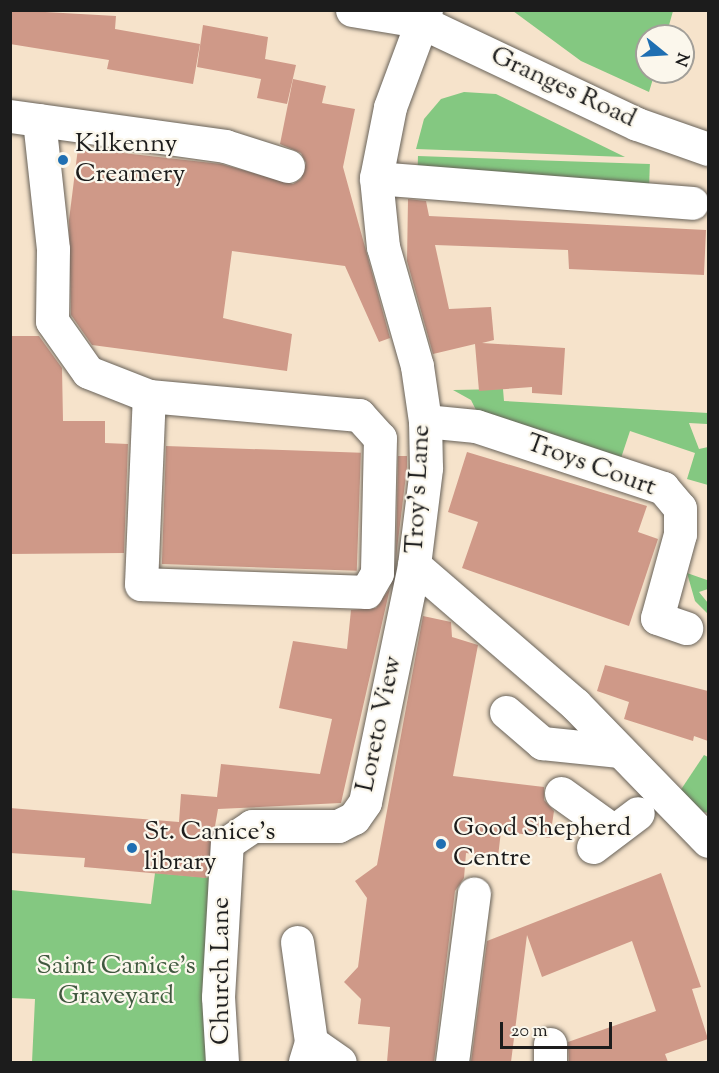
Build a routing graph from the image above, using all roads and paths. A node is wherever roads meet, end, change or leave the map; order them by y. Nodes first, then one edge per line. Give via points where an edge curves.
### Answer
1 (352, 10) edge
2 (422, 16) edge
3 (25, 118) edge
4 (708, 149) edge
5 (288, 166) dead end
6 (376, 178) junction
7 (692, 203) dead end
8 (148, 396) junction
9 (425, 421) junction
10 (414, 565) junction
11 (686, 628) dead end
12 (506, 712) dead end
13 (620, 751) junction
14 (561, 793) dead end
15 (615, 830) dead end
16 (708, 841) edge
17 (227, 843) joint
18 (474, 893) dead end
19 (297, 942) dead end
20 (308, 1052) edge
21 (222, 1062) edge
22 (340, 1062) edge
23 (452, 1062) edge

1 - 2 street, Granges Road
2 - 4 street, Granges Road via 638,124
2 - 6 street, Troy's Lane via 390,107
3 - 5 street via 225,146
3 - 8 street via 53,249 52,321 88,372
6 - 7 street
6 - 9 street, Troy's Lane via 382,247 417,366
8 - 8 street via 359,415 380,438 377,573 366,592 141,584
9 - 10 street, Troy's Lane via 426,468
9 - 11 street, Troys Court via 476,426 663,488 680,508 680,534 657,618
10 - 13 street, Troy's Lane via 575,704
10 - 17 street, Loreto View via 364,802 354,818 338,826 252,826
12 - 13 street via 542,743
13 - 16 street, Troy's Lane
14 - 15 street
17 - 21 street, Church Lane via 218,997
18 - 23 street
19 - 20 street
20 - 22 street

